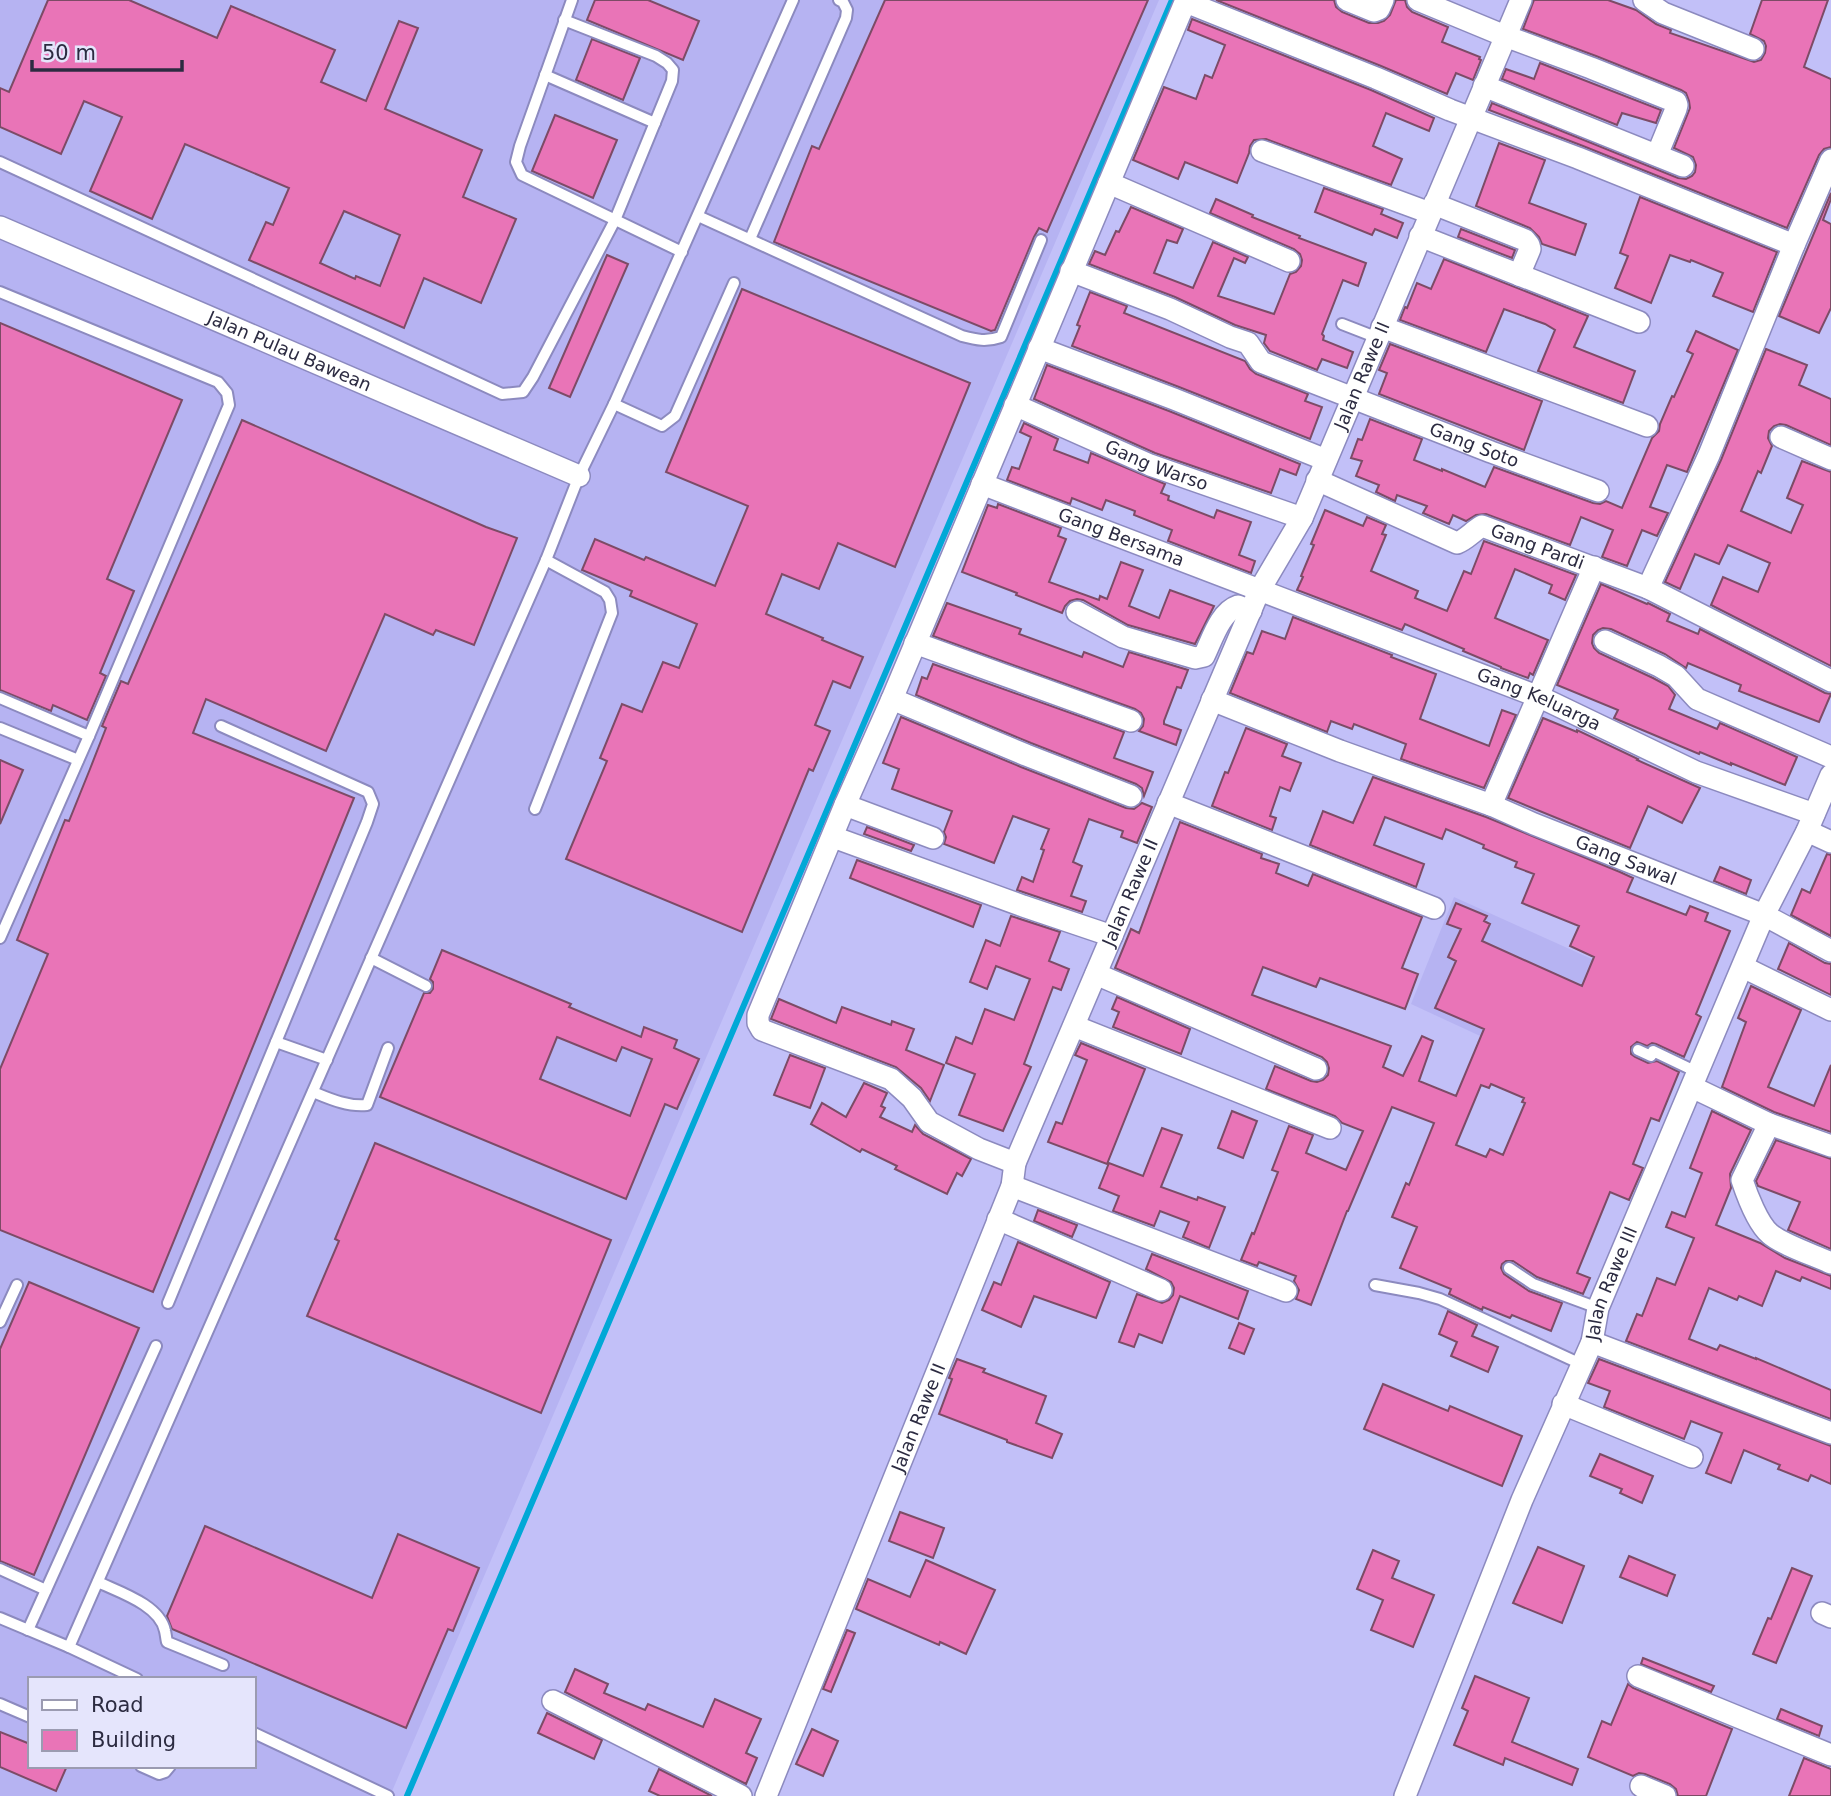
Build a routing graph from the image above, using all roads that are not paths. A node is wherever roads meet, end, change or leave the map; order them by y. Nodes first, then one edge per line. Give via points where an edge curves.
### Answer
1 (572, 0) edge
2 (793, 0) edge
3 (839, 0) edge
4 (1347, 0) edge
5 (1383, 0) edge
6 (1418, 0) edge
7 (1521, 0) edge
8 (1644, 0) edge
9 (1186, 1) edge
10 (564, 20) junction
11 (1505, 36) junction
12 (1753, 49) dead end
13 (545, 75) junction
14 (1484, 86) junction
15 (1471, 118) junction
16 (655, 123) junction
17 (1262, 151) dead end
18 (1657, 155) junction
19 (1831, 160) edge
20 (0, 162) edge
21 (1683, 166) dead end
22 (1109, 183) junction
23 (1432, 209) junction
24 (698, 216) junction
25 (615, 220) junction
26 (0, 227) edge
27 (1420, 236) junction
28 (750, 239) junction
29 (1041, 240) dead end
30 (1794, 245) junction
31 (682, 252) junction
32 (1289, 261) dead end
33 (1071, 271) junction
34 (1519, 275) junction
35 (734, 283) dead end
36 (0, 292) edge
37 (1639, 322) dead end
38 (1342, 324) dead end
39 (1380, 332) junction
40 (1039, 348) junction
41 (1352, 397) junction
42 (614, 404) junction
43 (1015, 405) junction
44 (1647, 426) dead end
45 (1781, 438) dead end
46 (1326, 460) junction
47 (1831, 460) edge
48 (579, 476) junction
49 (1317, 480) junction
50 (982, 484) junction
51 (1598, 491) dead end
52 (1302, 518) junction
53 (546, 560) junction
54 (1594, 567) junction
55 (1648, 588) junction
56 (1259, 591) junction
57 (1251, 611) junction
58 (1077, 612) dead end
59 (1605, 641) dead end
60 (915, 643) junction
61 (1831, 681) edge
62 (1538, 696) junction
63 (0, 698) edge
64 (892, 699) junction
65 (1212, 700) junction
66 (1131, 721) dead end
67 (221, 726) dead end
68 (0, 728) edge
69 (89, 736) junction
70 (1831, 757) edge
71 (78, 760) junction
72 (1831, 775) edge
73 (1131, 796) dead end
74 (1168, 803) junction
75 (845, 805) junction
76 (1491, 805) junction
77 (535, 809) dead end
78 (1811, 822) junction
79 (833, 837) junction
80 (933, 838) dead end
81 (1831, 842) edge
82 (1434, 908) dead end
83 (1764, 915) junction
84 (1112, 936) junction
85 (0, 938) edge
86 (1831, 951) edge
87 (371, 958) junction
88 (1743, 967) junction
89 (1096, 974) junction
90 (426, 986) dead end
91 (1831, 1010) edge
92 (1074, 1026) junction
93 (276, 1042) junction
94 (388, 1048) dead end
95 (1638, 1050) dead end
96 (327, 1060) junction
97 (1316, 1069) dead end
98 (1696, 1080) junction
99 (313, 1092) junction
100 (1769, 1124) junction
101 (1329, 1128) dead end
102 (1831, 1146) edge
103 (1016, 1163) junction
104 (1012, 1186) junction
105 (998, 1219) junction
106 (1831, 1263) edge
107 (1509, 1268) dead end
108 (17, 1285) dead end
109 (1375, 1285) dead end
110 (1161, 1290) dead end
111 (1286, 1291) dead end
112 (169, 1303) dead end
113 (1598, 1308) junction
114 (0, 1322) edge
115 (1592, 1342) junction
116 (156, 1346) dead end
117 (1581, 1364) junction
118 (1563, 1404) junction
119 (1831, 1433) edge
120 (1692, 1457) dead end
121 (0, 1569) edge
122 (98, 1582) junction
123 (47, 1590) junction
124 (0, 1618) edge
125 (29, 1630) junction
126 (69, 1647) junction
127 (223, 1665) dead end
128 (1638, 1676) dead end
129 (133, 1677) edge
130 (553, 1702) dead end
131 (0, 1704) edge
132 (28, 1716) edge
133 (256, 1734) edge
134 (1831, 1755) edge
135 (146, 1768) edge
136 (168, 1768) edge
137 (1641, 1786) dead end
138 (388, 1796) edge
139 (741, 1796) edge
140 (766, 1796) edge
141 (1405, 1796) edge
142 (1665, 1796) edge

1 - 10 lane
2 - 24 lane
3 - 28 lane via 848,10 846,18
4 - 5 street via 1374,11
6 - 11 street
7 - 11 street, Jalan Rawe II
8 - 12 street via 1664,13
9 - 15 street
9 - 22 street
10 - 13 lane
10 - 16 lane via 667,63 673,70 672,81
11 - 14 street, Jalan Rawe II
11 - 18 street via 1676,102
13 - 16 lane
13 - 25 lane via 516,162 522,175
14 - 15 street, Jalan Rawe II
14 - 18 street
15 - 23 street, Jalan Rawe II
15 - 30 street
16 - 25 lane
17 - 23 street
18 - 21 street
19 - 30 street
20 - 25 lane via 502,394 523,392 533,377
22 - 32 street
22 - 33 street
23 - 27 street, Jalan Rawe II
23 - 34 street via 1525,240 1530,249
24 - 28 lane
24 - 31 lane
25 - 31 lane
26 - 48 street, Jalan Pulau Bawean
27 - 34 street
27 - 39 street, Jalan Rawe II
28 - 29 lane via 980,341 1001,337
30 - 55 street via 1709,455
31 - 42 lane
33 - 40 street
33 - 41 street, Gang Soto via 1248,343 1261,362
34 - 37 street
35 - 42 lane via 675,416 662,426
36 - 69 lane via 218,382 227,393 229,405
38 - 39 lane
39 - 41 street, Jalan Rawe II
39 - 44 street
40 - 43 street
40 - 46 street
41 - 46 street, Jalan Rawe II
41 - 51 street, Gang Soto
42 - 48 lane
43 - 50 street
43 - 52 street, Gang Warso via 1150,465
45 - 47 street
46 - 49 street, Jalan Rawe II
48 - 53 lane
49 - 52 street, Jalan Rawe II
49 - 54 street, Gang Pardi via 1457,543 1482,526
50 - 56 street, Gang Bersama
50 - 60 street
52 - 56 street, Jalan Rawe II
53 - 77 lane via 605,592 612,613
53 - 87 lane
54 - 55 street, Gang Pardi
54 - 62 street
55 - 61 street, Gang Pardi
56 - 57 street, Jalan Rawe II
56 - 62 street, Gang Keluarga
57 - 58 street via 1230,608 1203,656 1195,659 1123,638
57 - 65 street, Jalan Rawe II
59 - 70 street via 1659,666 1697,699
60 - 64 street
60 - 66 street
62 - 76 street
62 - 78 street, Gang Keluarga
63 - 69 lane
64 - 73 street
64 - 75 street
65 - 74 street, Jalan Rawe II
65 - 76 street, Gang Sawal
67 - 93 lane via 368,792 373,804
68 - 71 lane
69 - 71 lane
71 - 85 lane
72 - 78 street, Jalan Rawe III
74 - 82 street
74 - 84 street, Jalan Rawe II
75 - 79 street
75 - 80 street
76 - 83 street, Gang Sawal
78 - 81 street, Gang Keluarga
78 - 83 street, Jalan Rawe III
79 - 84 street
79 - 103 street via 758,1023 762,1030 891,1079 929,1122
83 - 86 street, Gang Sawal
83 - 88 street, Jalan Rawe III
84 - 89 street, Jalan Rawe II
87 - 90 lane
87 - 96 lane
88 - 91 street
88 - 98 street, Jalan Rawe III
89 - 92 street, Jalan Rawe II
89 - 97 street
92 - 101 street
92 - 103 street, Jalan Rawe II
93 - 96 lane
93 - 112 lane
94 - 99 lane via 367,1105 357,1107
95 - 98 lane via 1651,1056 1653,1051
96 - 99 lane
98 - 100 street
98 - 113 street, Jalan Rawe III
99 - 122 lane
100 - 102 street
100 - 106 street via 1742,1180 1748,1198 1772,1237
103 - 104 street, Jalan Rawe II
104 - 105 street, Jalan Rawe II
104 - 111 street
105 - 110 street
105 - 140 street, Jalan Rawe II
107 - 113 lane via 1533,1284
108 - 114 lane
109 - 117 lane via 1440,1299
113 - 115 street, Jalan Rawe III
115 - 117 street, Jalan Rawe III
115 - 119 street
116 - 123 lane
117 - 118 street, Jalan Rawe III
118 - 120 street
118 - 141 street, Jalan Rawe III
121 - 123 lane
122 - 126 lane
122 - 127 lane via 149,1607 167,1642
123 - 125 lane
124 - 125 lane
125 - 126 lane
126 - 129 lane
128 - 134 street
130 - 139 street
131 - 132 lane
133 - 138 lane
135 - 136 lane via 159,1774
137 - 142 street

